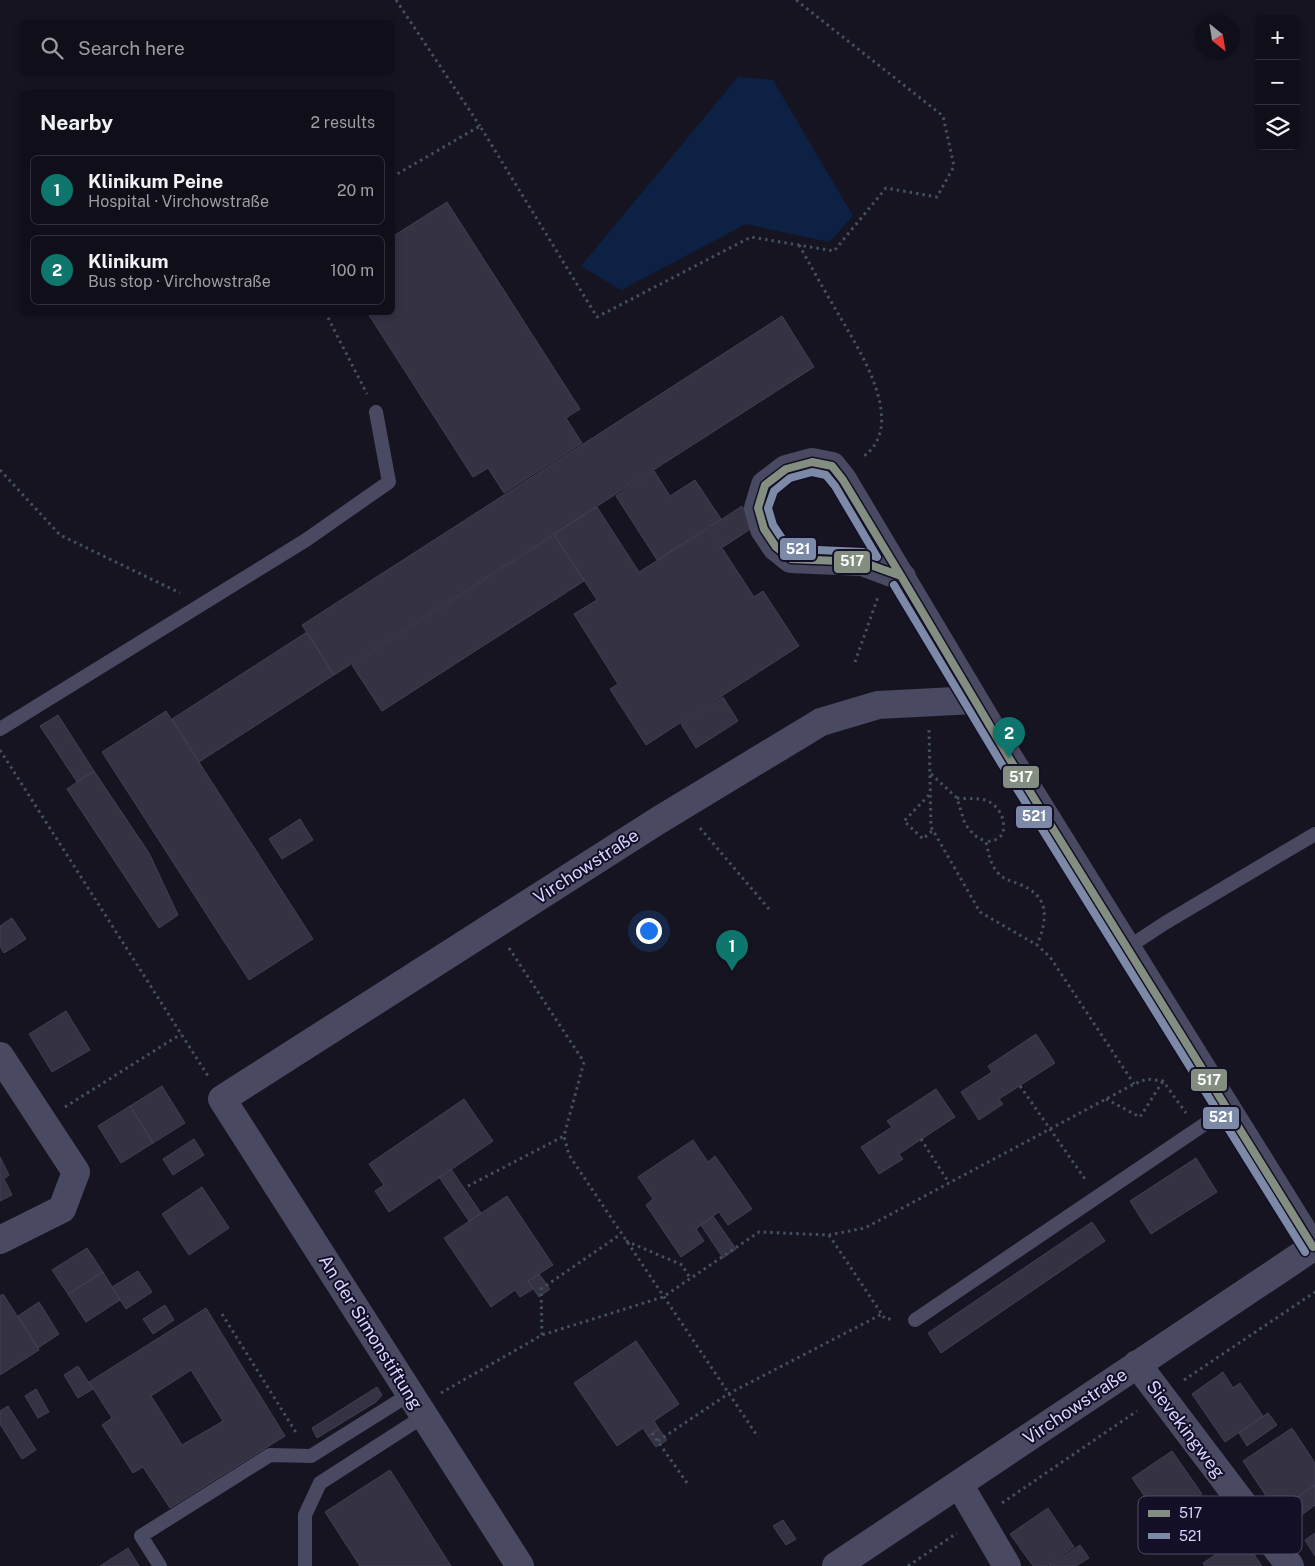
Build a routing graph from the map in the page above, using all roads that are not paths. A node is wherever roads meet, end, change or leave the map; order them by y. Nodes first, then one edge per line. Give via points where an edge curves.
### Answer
1 (376, 412) road end
2 (894, 574) junction
3 (974, 700) junction
4 (0, 729) edge
5 (1315, 834) edge
6 (1127, 948) junction
7 (0, 1056) edge
8 (222, 1099) joint
9 (1227, 1109) junction
10 (0, 1240) edge
11 (1314, 1246) edge
12 (915, 1320) road end
13 (1137, 1364) junction
14 (418, 1405) junction
15 (959, 1484) junction
16 (1237, 1496) edge
17 (1281, 1554) edge
18 (160, 1566) edge
19 (305, 1566) edge
20 (520, 1566) edge
21 (836, 1566) edge
22 (1007, 1566) edge
23 (1290, 1566) edge

1 - 4 lane via 389,482 306,540
2 - 2 street, Virchowstraße via 832,466 812,462 786,469 765,485 758,508 764,529 776,548 791,559 862,562
2 - 3 street, Virchowstraße
3 - 6 street, Virchowstraße
3 - 8 street, Virchowstraße via 878,705 821,722 681,806
5 - 6 lane
6 - 9 street, Virchowstraße
7 - 10 street via 76,1172 62,1209
8 - 14 street, An der Simonstiftung
9 - 11 street, Virchowstraße
9 - 12 lane
11 - 13 street, Virchowstraße
13 - 15 street, Virchowstraße
13 - 16 street, Sievekingweg
14 - 18 lane via 311,1456 270,1455 141,1536
14 - 19 lane via 320,1483 305,1515
14 - 20 street, An der Simonstiftung
15 - 21 street, Virchowstraße
15 - 22 street
17 - 23 street, Sievekingweg

